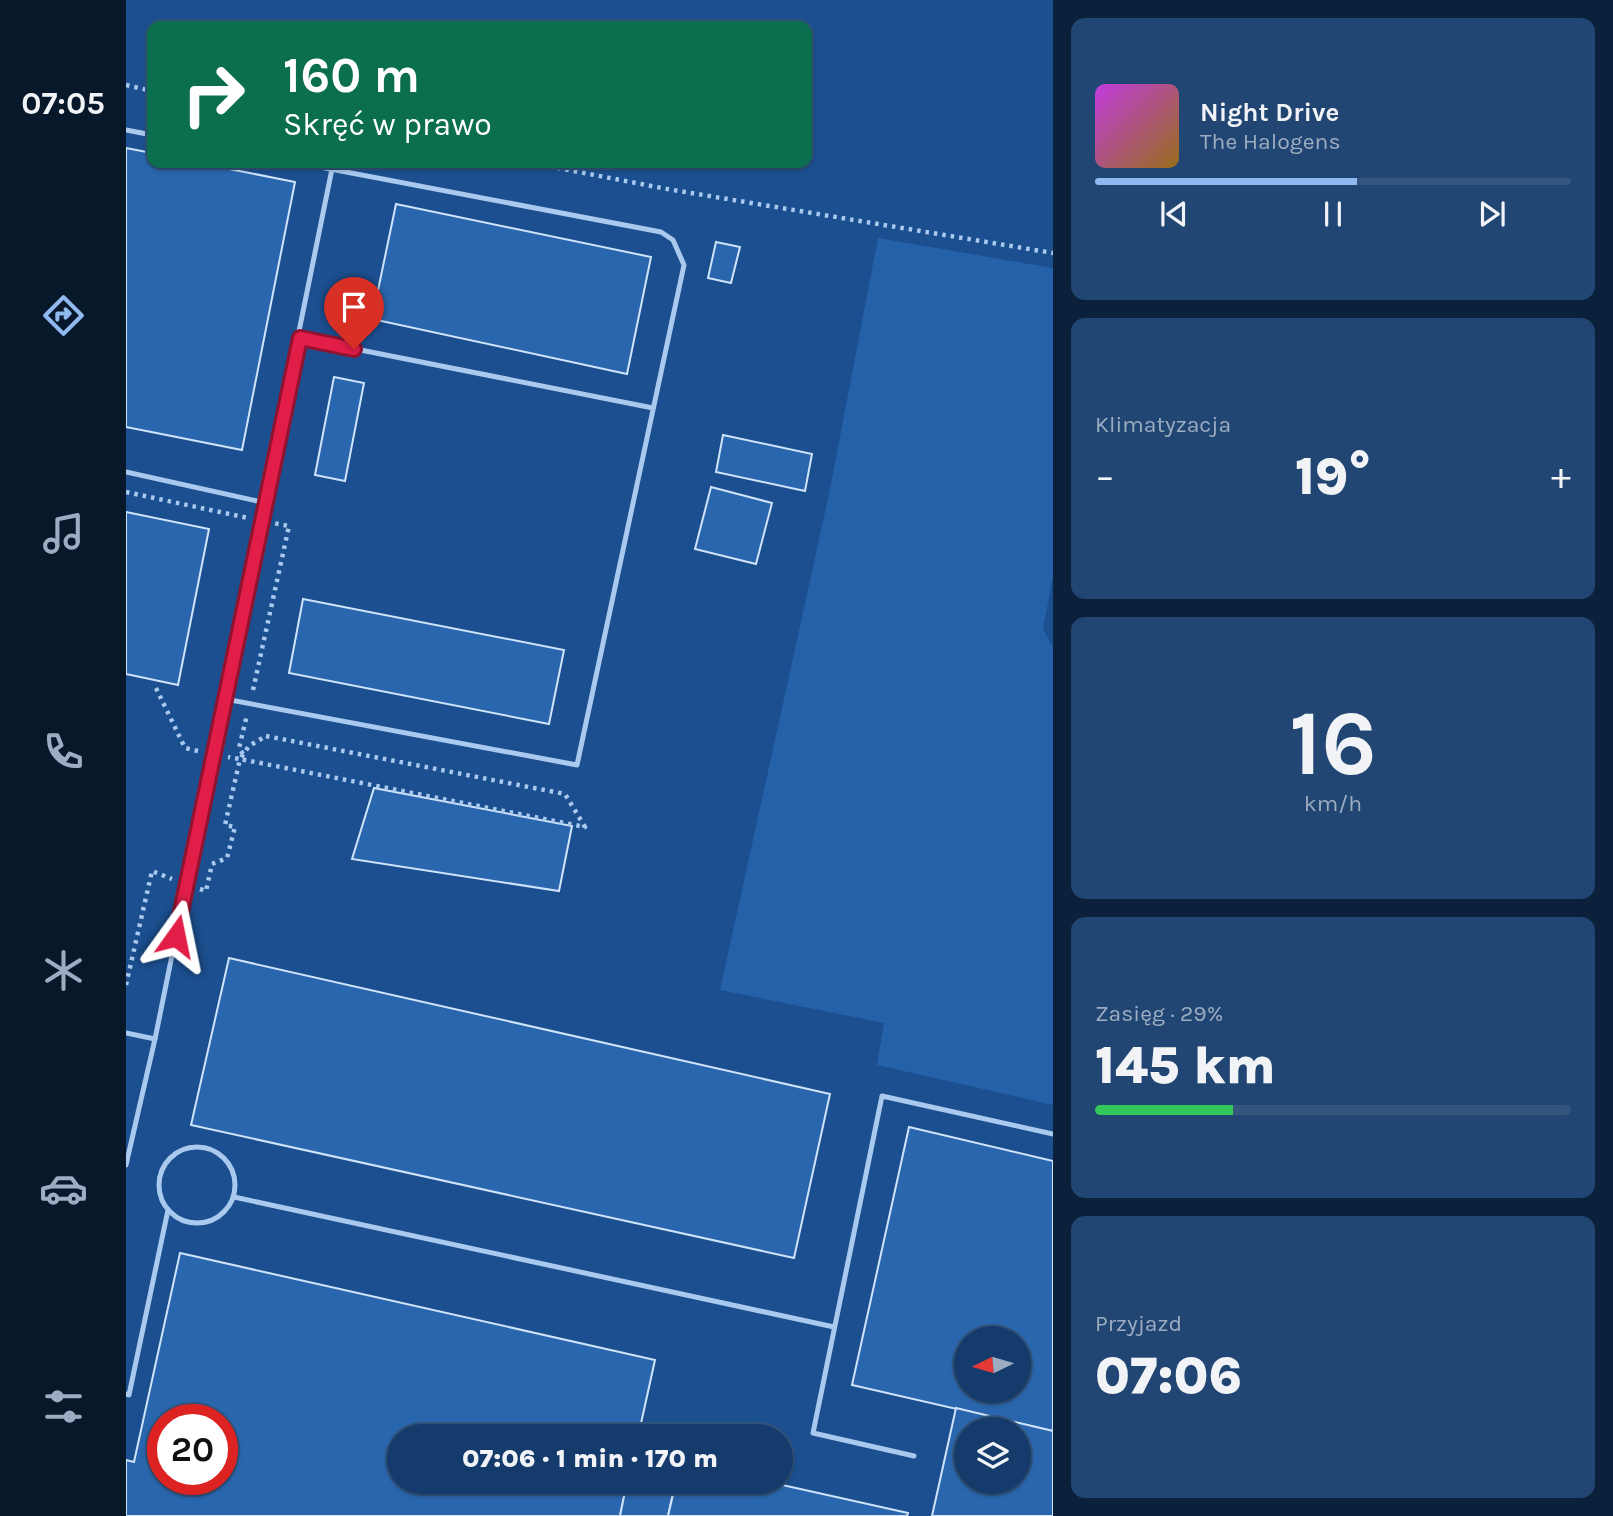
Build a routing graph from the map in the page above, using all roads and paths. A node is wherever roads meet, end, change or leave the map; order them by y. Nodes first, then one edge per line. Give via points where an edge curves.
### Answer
1 (126, 85) edge
2 (147, 89) edge
3 (126, 130) edge
4 (147, 134) edge
5 (326, 168) edge
6 (558, 168) edge
7 (332, 169) junction
8 (1053, 253) edge
9 (300, 338) junction
10 (653, 408) junction
11 (126, 472) edge
12 (266, 503) junction
13 (225, 699) junction
14 (240, 759) joint
15 (126, 1033) edge
16 (155, 1039) junction
17 (1053, 1134) edge
18 (126, 1165) edge
19 (234, 1197) junction
20 (168, 1210) junction
21 (834, 1327) junction
22 (126, 1394) edge
23 (914, 1456) dead end

1 - 2 path
3 - 4 lane
5 - 7 lane
6 - 8 path
7 - 9 lane
7 - 10 lane via 661,232 673,240 684,265
9 - 10 lane
9 - 12 lane
10 - 13 lane via 577,765
11 - 12 lane
12 - 13 lane
13 - 16 lane
14 - 14 path via 475,803 585,827 565,794 266,736 249,746
15 - 16 lane
16 - 18 lane
17 - 21 lane via 882,1096
19 - 20 lane via 227,1209 205,1223 179,1219
19 - 20 lane via 236,1184 227,1160 218,1152 195,1146 173,1155 160,1175
19 - 21 lane
20 - 22 lane
21 - 23 lane via 813,1433

